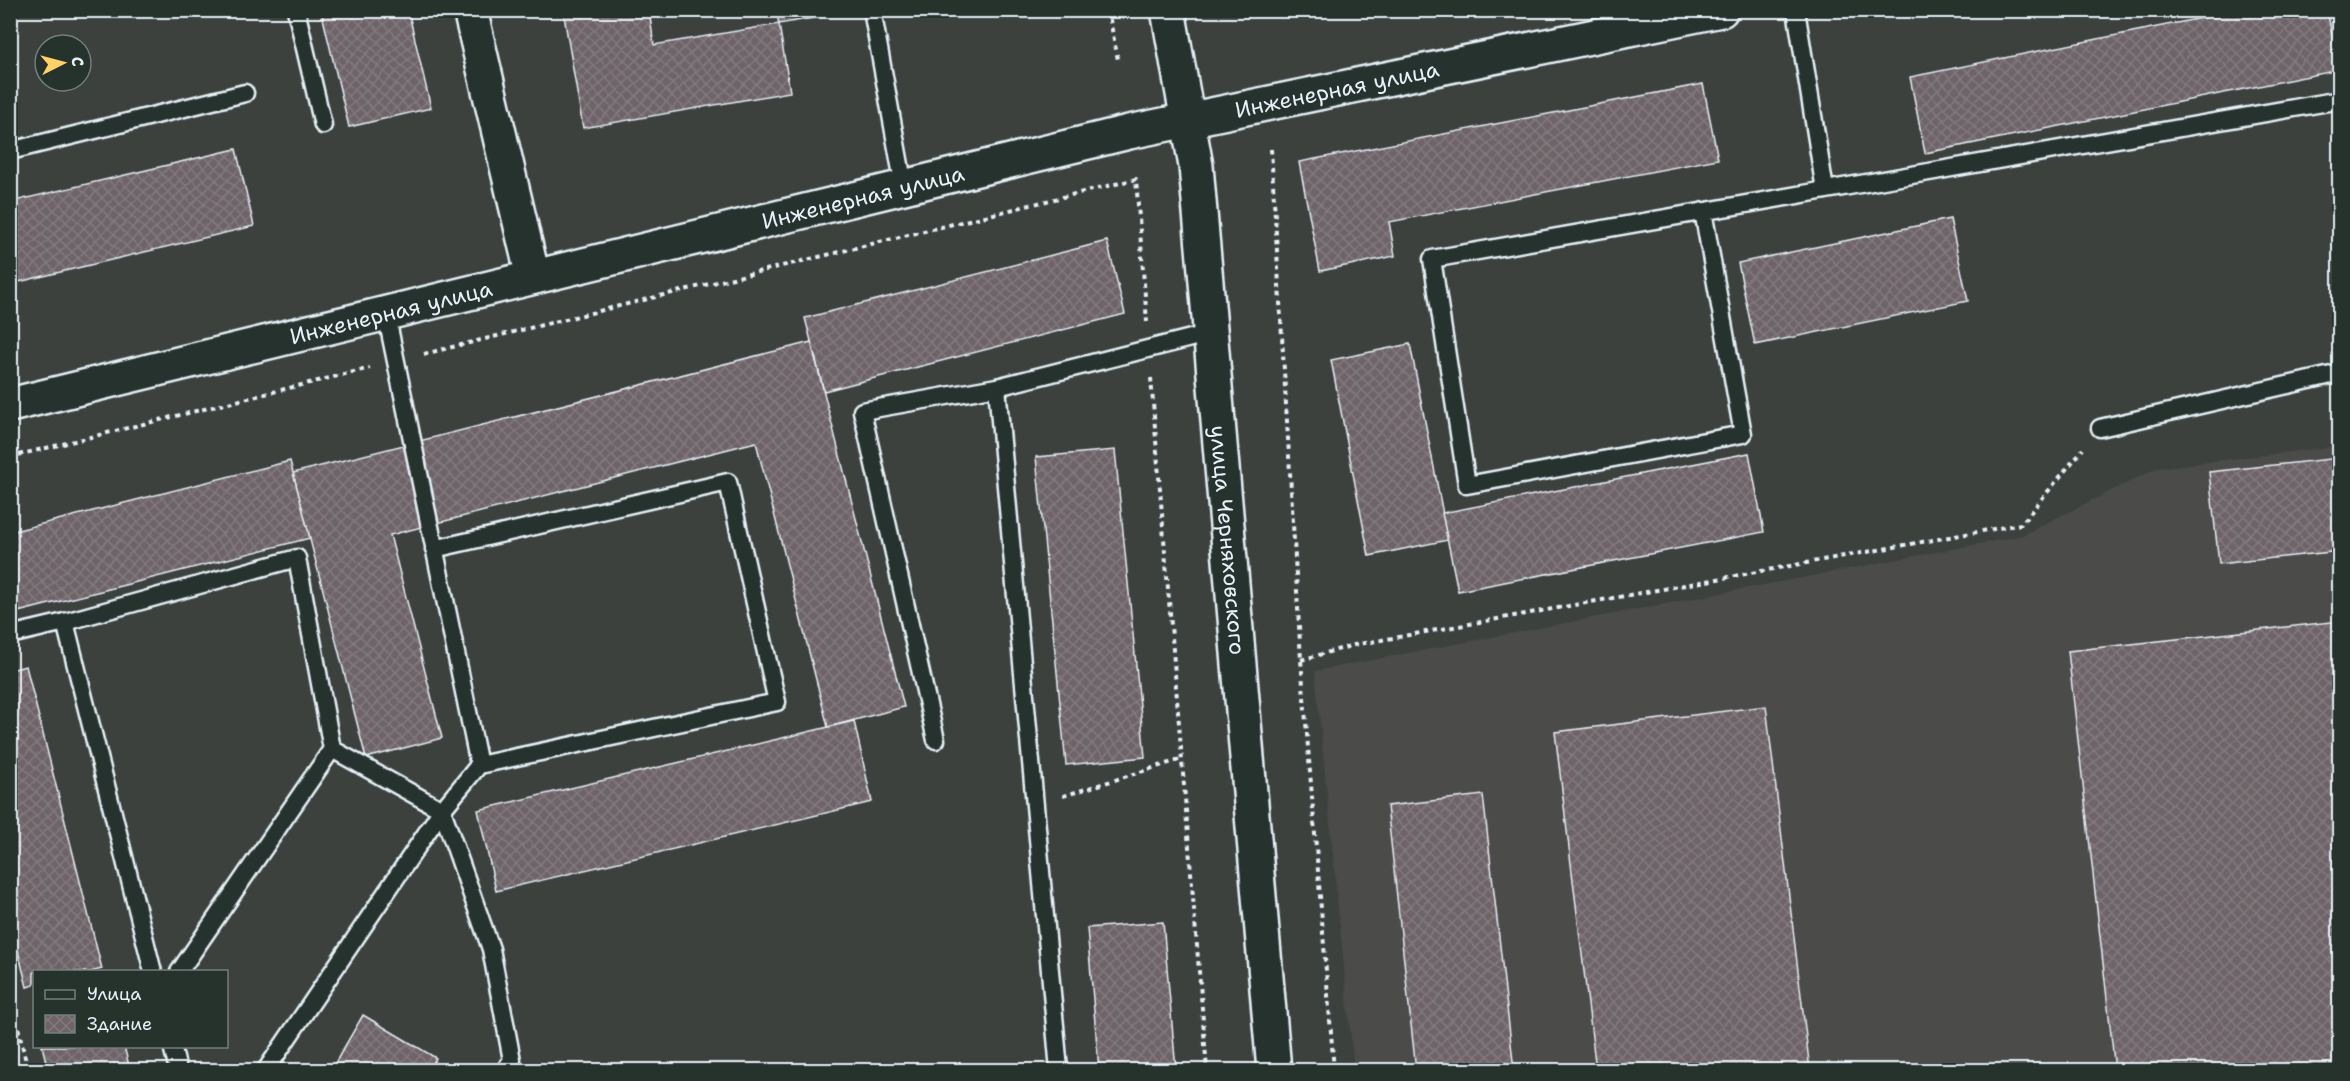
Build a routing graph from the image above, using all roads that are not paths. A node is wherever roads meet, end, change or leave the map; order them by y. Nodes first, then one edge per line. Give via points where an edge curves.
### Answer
1 (296, 10) edge
2 (470, 10) edge
3 (872, 10) edge
4 (1168, 10) edge
5 (1721, 10) edge
6 (1797, 10) edge
7 (245, 93) dead end
8 (2340, 100) edge
9 (1189, 118) junction
10 (323, 125) dead end
11 (10, 151) edge
12 (904, 187) junction
13 (1825, 190) junction
14 (1703, 211) junction
15 (533, 277) junction
16 (386, 313) junction
17 (1211, 333) junction
18 (2340, 373) edge
19 (997, 387) junction
20 (10, 405) edge
21 (2100, 428) road end
22 (434, 549) junction
23 (65, 622) junction
24 (10, 635) edge
25 (936, 740) dead end
26 (332, 749) junction
27 (479, 765) junction
28 (442, 810) junction
29 (152, 970) edge
30 (180, 970) edge
31 (172, 1048) edge
32 (178, 1071) edge
33 (266, 1071) edge
34 (505, 1071) edge
35 (1059, 1071) edge
36 (1274, 1071) edge

1 - 10 lane
2 - 15 street
3 - 12 lane
4 - 9 street, улица Черняховского
5 - 9 street, Инженерная улица
6 - 13 lane
7 - 11 lane
8 - 13 lane
9 - 12 street, Инженерная улица
9 - 17 street, улица Черняховского
12 - 15 street, Инженерная улица
13 - 14 lane
14 - 14 lane via 1432,259 1467,485 1743,434
15 - 16 street, Инженерная улица
16 - 20 street, Инженерная улица
16 - 22 lane
17 - 19 lane
17 - 36 street, улица Черняховского
18 - 21 lane
19 - 25 lane via 862,411
19 - 35 lane
22 - 27 lane
22 - 27 lane via 728,482 777,702
23 - 24 lane
23 - 26 lane via 297,558
23 - 29 lane
26 - 28 lane
26 - 30 lane
27 - 28 lane
28 - 33 lane
28 - 34 lane via 491,949 512,1060
31 - 32 lane

